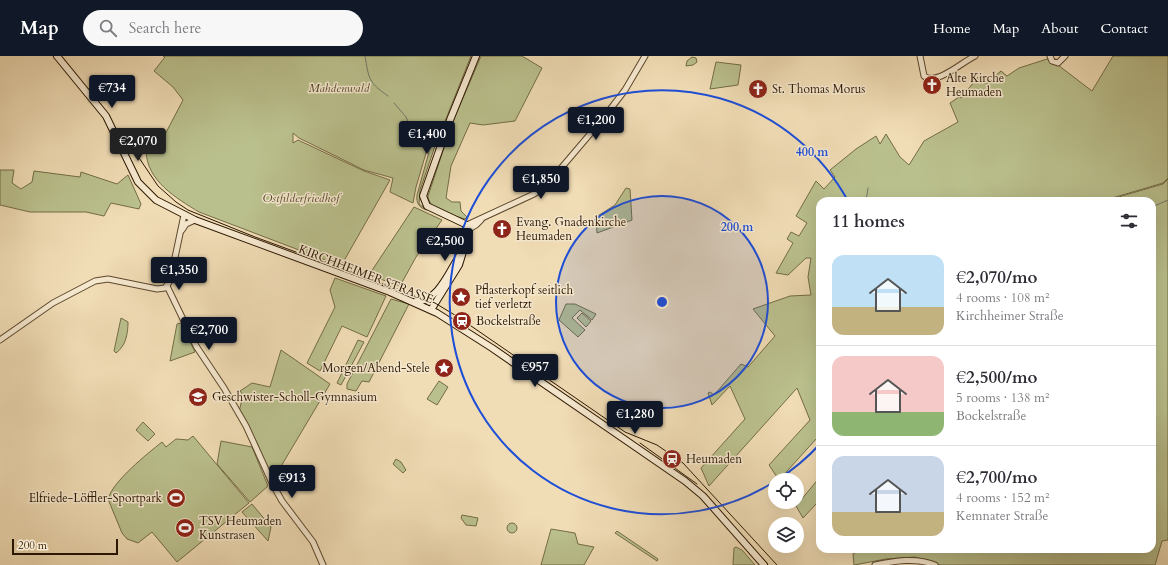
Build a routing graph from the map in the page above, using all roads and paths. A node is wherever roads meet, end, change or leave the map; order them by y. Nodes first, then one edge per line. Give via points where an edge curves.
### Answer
1 (56, 56) edge
2 (476, 56) edge
3 (645, 56) edge
4 (920, 56) edge
5 (975, 56) edge
6 (1050, 56) edge
7 (1065, 56) edge
8 (184, 215) junction
9 (195, 220) junction
10 (468, 227) junction
11 (180, 233) junction
12 (461, 254) junction
13 (167, 286) junction
14 (434, 295) junction
15 (415, 302) junction
16 (430, 309) junction
17 (0, 340) edge
18 (324, 565) edge
19 (764, 565) edge
20 (875, 565) edge
21 (935, 565) edge

1 - 8 main road, KIRCHHEIMER STRASSE via 106,116 138,182 156,200
2 - 10 main road via 423,196 429,207
3 - 10 street via 625,90 553,179 534,194
4 - 5 street via 924,76 932,79
6 - 7 street via 1052,61 1058,62
8 - 9 main road, KIRCHHEIMER STRASSE
8 - 11 street
9 - 11 street via 186,224
9 - 15 main road, KIRCHHEIMER STRASSE
10 - 12 main road via 469,235
11 - 13 street
12 - 14 main road
12 - 16 main road via 459,265
13 - 17 street via 157,289 108,279 95,281 53,303
13 - 18 street via 196,346 243,420 282,501 314,542
14 - 15 main road via 424,301
14 - 16 main road
15 - 16 main road, KIRCHHEIMER STRASSE
16 - 19 main road, KIRCHHEIMER STRASSE via 488,345 685,482 703,496
20 - 21 street via 911,560

